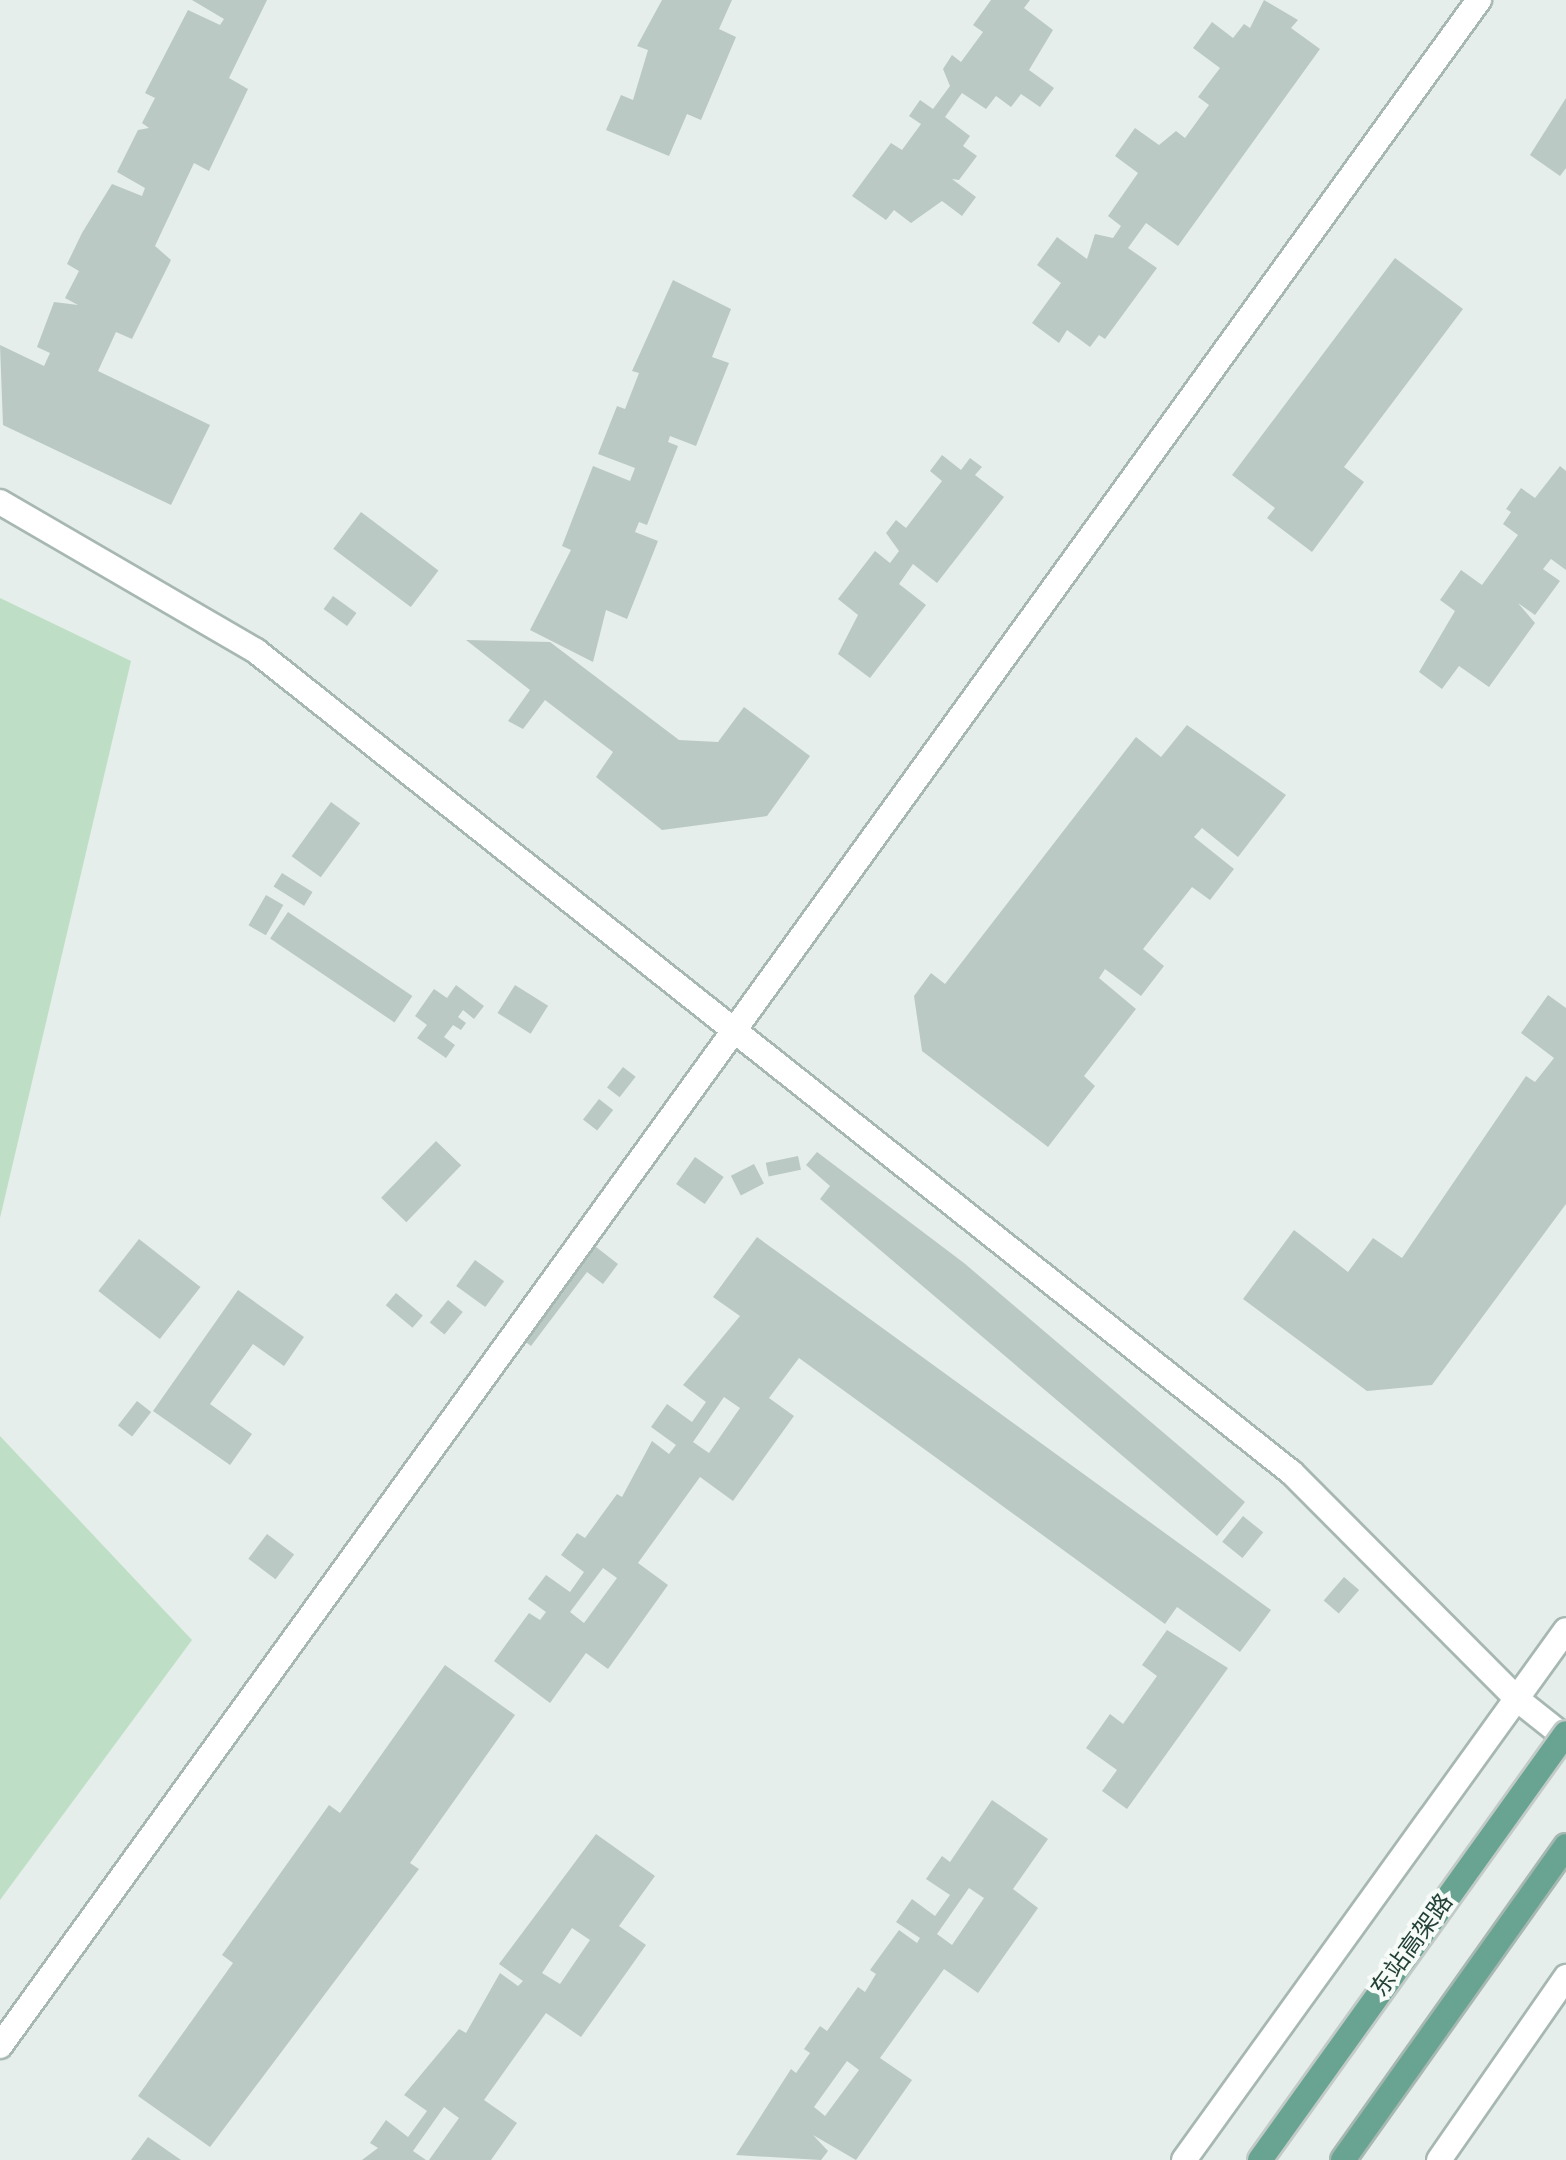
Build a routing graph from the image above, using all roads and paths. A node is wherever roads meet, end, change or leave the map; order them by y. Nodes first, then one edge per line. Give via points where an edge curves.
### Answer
1 (1479, 0) edge
2 (0, 502) edge
3 (731, 1034) junction
4 (1566, 1630) edge
5 (1517, 1699) junction
6 (1566, 1736) edge
7 (1566, 1846) edge
8 (1566, 1977) edge
9 (0, 2046) edge
10 (1184, 2160) edge
11 (1260, 2160) edge
12 (1343, 2160) edge
13 (1439, 2160) edge

1 - 3 street
2 - 3 street via 256,651
3 - 5 street via 1292,1473
3 - 9 street
4 - 5 street
5 - 6 street
5 - 10 street
6 - 11 main road, 东站高架路, bridge
7 - 12 main road
8 - 13 street

